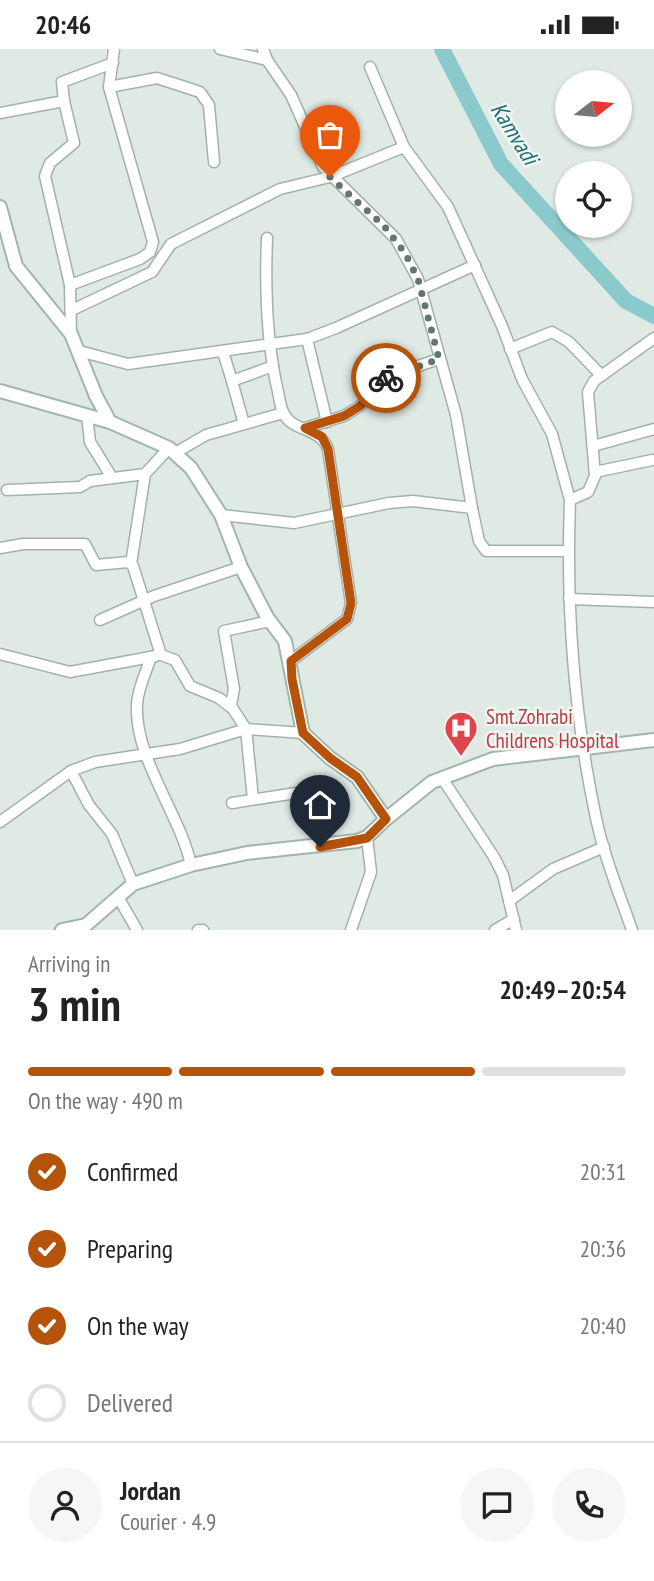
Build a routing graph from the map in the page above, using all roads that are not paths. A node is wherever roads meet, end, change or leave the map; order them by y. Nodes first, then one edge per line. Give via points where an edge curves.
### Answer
1 (114, 49) edge
2 (220, 49) edge
3 (263, 49) edge
4 (267, 61) junction
5 (113, 64) junction
6 (370, 67) dead end
7 (109, 87) junction
8 (64, 101) junction
9 (0, 113) edge
10 (404, 147) junction
11 (214, 162) dead end
12 (330, 177) junction
13 (0, 207) edge
14 (267, 238) dead end
15 (475, 265) junction
16 (70, 285) junction
17 (421, 287) junction
18 (72, 310) junction
19 (71, 334) junction
20 (654, 338) edge
21 (307, 339) junction
22 (268, 345) junction
23 (510, 349) junction
24 (79, 351) junction
25 (223, 352) junction
26 (439, 359) junction
27 (273, 366) junction
28 (601, 375) junction
29 (232, 381) junction
30 (0, 391) edge
31 (283, 413) junction
32 (87, 415) junction
33 (110, 422) junction
34 (327, 422) junction
35 (244, 424) junction
36 (305, 428) junction
37 (654, 429) edge
38 (593, 446) junction
39 (172, 451) junction
40 (652, 460) dead end
41 (595, 472) junction
42 (145, 474) junction
43 (111, 476) junction
44 (7, 490) dead end
45 (570, 500) junction
46 (472, 508) junction
47 (337, 514) junction
48 (221, 515) junction
49 (0, 548) edge
50 (568, 551) junction
51 (131, 564) junction
52 (241, 567) junction
53 (569, 599) junction
54 (143, 601) junction
55 (654, 603) edge
56 (100, 620) dead end
57 (270, 621) junction
58 (0, 654) edge
59 (156, 656) junction
60 (291, 661) junction
61 (231, 705) junction
62 (246, 729) junction
63 (303, 733) junction
64 (654, 740) edge
65 (584, 748) junction
66 (147, 752) junction
67 (71, 771) junction
68 (442, 778) junction
69 (296, 793) dead end
70 (253, 799) junction
71 (232, 803) dead end
72 (386, 819) junction
73 (0, 821) edge
74 (367, 838) junction
75 (604, 848) junction
76 (191, 865) junction
77 (133, 884) junction
78 (118, 897) junction
79 (509, 901) junction
80 (514, 919) junction
81 (62, 930) edge
82 (137, 930) edge
83 (198, 930) edge
84 (203, 930) edge
85 (351, 930) edge
86 (495, 930) edge
87 (516, 930) edge
88 (632, 930) edge

1 - 5 street
2 - 4 street
3 - 4 street
4 - 12 street via 291,95
5 - 7 street
5 - 8 street via 62,82
6 - 10 street
7 - 11 street via 157,79 200,92 208,105
7 - 16 street via 153,241 150,252 140,259
8 - 9 street
8 - 16 street via 74,143 50,163 45,176
10 - 12 street
10 - 15 street via 439,191
12 - 17 street via 396,239
12 - 18 street via 280,189 171,244 152,272
13 - 19 street via 16,266
14 - 22 street
15 - 17 street
15 - 23 street
16 - 18 street
17 - 21 street
17 - 26 street
18 - 19 street
19 - 24 street
20 - 28 street
21 - 22 street
21 - 34 street
22 - 25 street
22 - 27 street
23 - 28 street via 552,332 569,342
23 - 45 street via 552,435
24 - 25 street via 128,364
24 - 33 street
25 - 29 street
26 - 34 street via 388,376 360,406
26 - 46 street via 465,455
27 - 29 street
27 - 31 street
28 - 38 street via 588,392
29 - 35 street
30 - 32 street
31 - 35 street
31 - 36 street
32 - 33 street
32 - 43 street via 90,442
33 - 39 street
34 - 36 street
35 - 39 street
36 - 47 street via 322,437 328,449
37 - 38 street
38 - 41 street
39 - 42 street
39 - 48 street via 191,468
40 - 41 street
41 - 45 street via 588,492
42 - 43 street
42 - 51 street
43 - 44 street via 80,487
45 - 50 street
46 - 47 street via 413,501
46 - 50 street via 479,541 486,551
47 - 48 street via 294,523
47 - 60 street via 350,613 340,626
48 - 52 street
49 - 51 street via 85,544 96,565
50 - 53 street
51 - 54 street
52 - 54 street
52 - 57 street
53 - 55 street
53 - 65 street
54 - 56 street
54 - 59 street
57 - 60 street via 285,641
57 - 61 street via 224,631 234,689
58 - 59 street via 71,672
59 - 61 street via 175,660 190,686
59 - 66 street via 137,700
60 - 63 street
61 - 62 street
62 - 63 street
62 - 66 street via 180,749
62 - 70 street
63 - 72 street via 357,777
64 - 65 street
65 - 68 street via 493,759
65 - 75 street
66 - 67 street
66 - 76 street
67 - 73 street
67 - 77 street via 112,834
68 - 72 street
68 - 79 street via 494,857
69 - 70 street
70 - 71 street
72 - 74 street
74 - 76 street
74 - 85 street via 371,872
75 - 79 street via 553,869
75 - 88 street
76 - 77 street
77 - 78 street
78 - 81 street via 86,925
78 - 82 street
79 - 80 street
80 - 86 street
80 - 87 street
83 - 84 street

